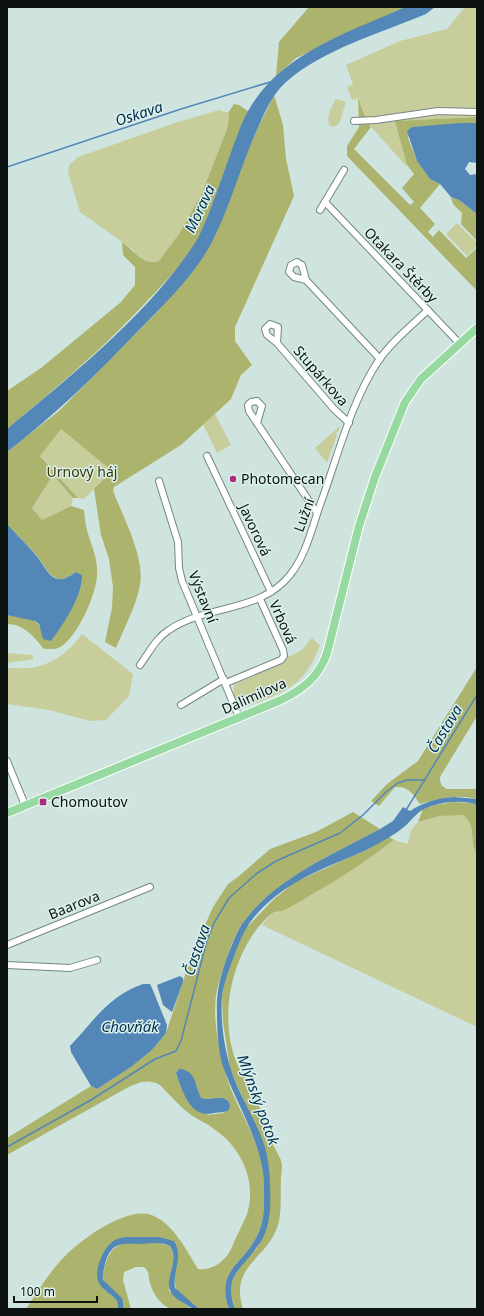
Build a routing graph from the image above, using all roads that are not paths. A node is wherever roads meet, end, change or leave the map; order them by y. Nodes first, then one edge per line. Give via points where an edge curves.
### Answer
1 (477, 112) edge
2 (354, 121) dead end
3 (344, 170) dead end
4 (324, 202) junction
5 (320, 210) dead end
6 (306, 280) dead end
7 (428, 310) junction
8 (477, 328) edge
9 (277, 342) dead end
10 (460, 344) junction
11 (380, 359) junction
12 (257, 423) dead end
13 (349, 423) junction
14 (207, 456) dead end
15 (159, 481) dead end
16 (317, 513) junction
17 (271, 592) junction
18 (260, 599) junction
19 (198, 617) junction
20 (140, 665) dead end
21 (225, 681) junction
22 (181, 705) dead end
23 (239, 717) junction
24 (7, 761) edge
25 (25, 805) junction
26 (7, 813) edge
27 (150, 887) dead end
28 (7, 945) edge
29 (98, 960) dead end
30 (7, 965) edge

1 - 2 street via 438,111
3 - 4 street
4 - 5 street
4 - 7 street, Otakara Štěrby
6 - 11 street
7 - 10 street, Otakara Štěrby
7 - 11 street, Lužní
8 - 10 main road, Dalimilova
9 - 13 street, Stupárkova via 334,410
10 - 23 main road, Dalimilova via 425,374 409,395 375,477 355,540 328,653 322,666 315,677 299,690
11 - 13 street, Lužní via 363,389
12 - 16 street
13 - 16 street, Lužní
14 - 17 street, Javorová
15 - 19 street, Výstavní via 178,542 182,581
16 - 17 street, Lužní via 303,552 291,574
17 - 18 street, Lužní
18 - 19 street, Lužní
18 - 21 street, Vrbová via 284,656 281,660
19 - 20 street, Lužní via 168,631 154,644
19 - 21 street, Výstavní
21 - 22 street
21 - 23 street, Výstavní
23 - 25 main road, Dalimilova
24 - 25 street
25 - 26 main road, Dalimilova
27 - 28 street, Baarova
29 - 30 street via 70,968

